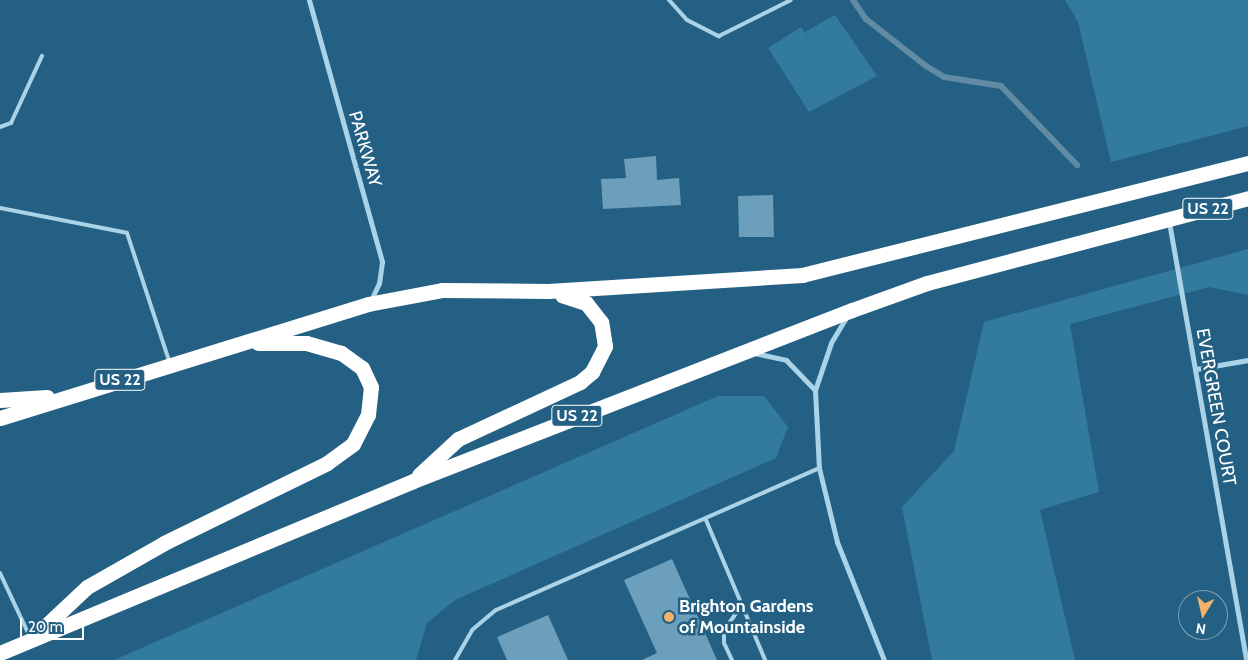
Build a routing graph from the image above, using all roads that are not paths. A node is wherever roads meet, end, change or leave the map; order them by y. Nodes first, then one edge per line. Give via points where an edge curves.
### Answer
1 (309, 0) edge
2 (669, 0) edge
3 (791, 0) edge
4 (42, 56) dead end
5 (0, 127) edge
6 (1248, 163) edge
7 (1248, 198) edge
8 (0, 208) edge
9 (1168, 219) junction
10 (548, 291) junction
11 (368, 304) junction
12 (852, 310) junction
13 (233, 347) junction
14 (744, 350) junction
15 (1248, 360) edge
16 (170, 366) junction
17 (1196, 369) junction
18 (814, 390) junction
19 (68, 396) junction
20 (0, 400) edge
21 (0, 418) edge
22 (820, 468) junction
23 (413, 481) junction
24 (706, 520) junction
25 (0, 573) edge
26 (742, 605) junction
27 (31, 639) junction
28 (0, 653) edge
29 (456, 660) edge
30 (732, 660) edge
31 (765, 660) edge
32 (884, 660) edge
33 (1246, 660) edge

1 - 11 street, PARKWAY via 382,262 380,283
2 - 3 lane via 687,20 719,36
4 - 5 lane via 11,122
6 - 10 highway, US 22 via 802,275
7 - 9 highway, US 22
8 - 16 lane via 127,233
9 - 12 highway, US 22 via 927,283
9 - 17 street, EVERGREEN COURT
10 - 11 highway, US 22 via 442,290
10 - 23 highway via 586,303 601,322 605,346 592,372 580,382 458,439
11 - 13 highway, US 22
12 - 14 highway, US 22
12 - 18 street via 831,343
13 - 16 highway, US 22
13 - 27 highway via 306,343 341,353 362,368 371,387 368,415 353,444 327,463 164,542 87,587
14 - 18 street via 786,360
14 - 23 highway, US 22
15 - 17 street
16 - 19 highway, US 22
17 - 33 street, EVERGREEN COURT
18 - 22 street
19 - 20 highway
19 - 21 highway, US 22
22 - 24 lane
22 - 32 street via 837,542
23 - 27 highway, US 22
24 - 26 lane
24 - 29 lane via 496,610 472,630
25 - 27 lane
26 - 30 lane via 724,630
26 - 31 lane
27 - 28 highway, US 22

